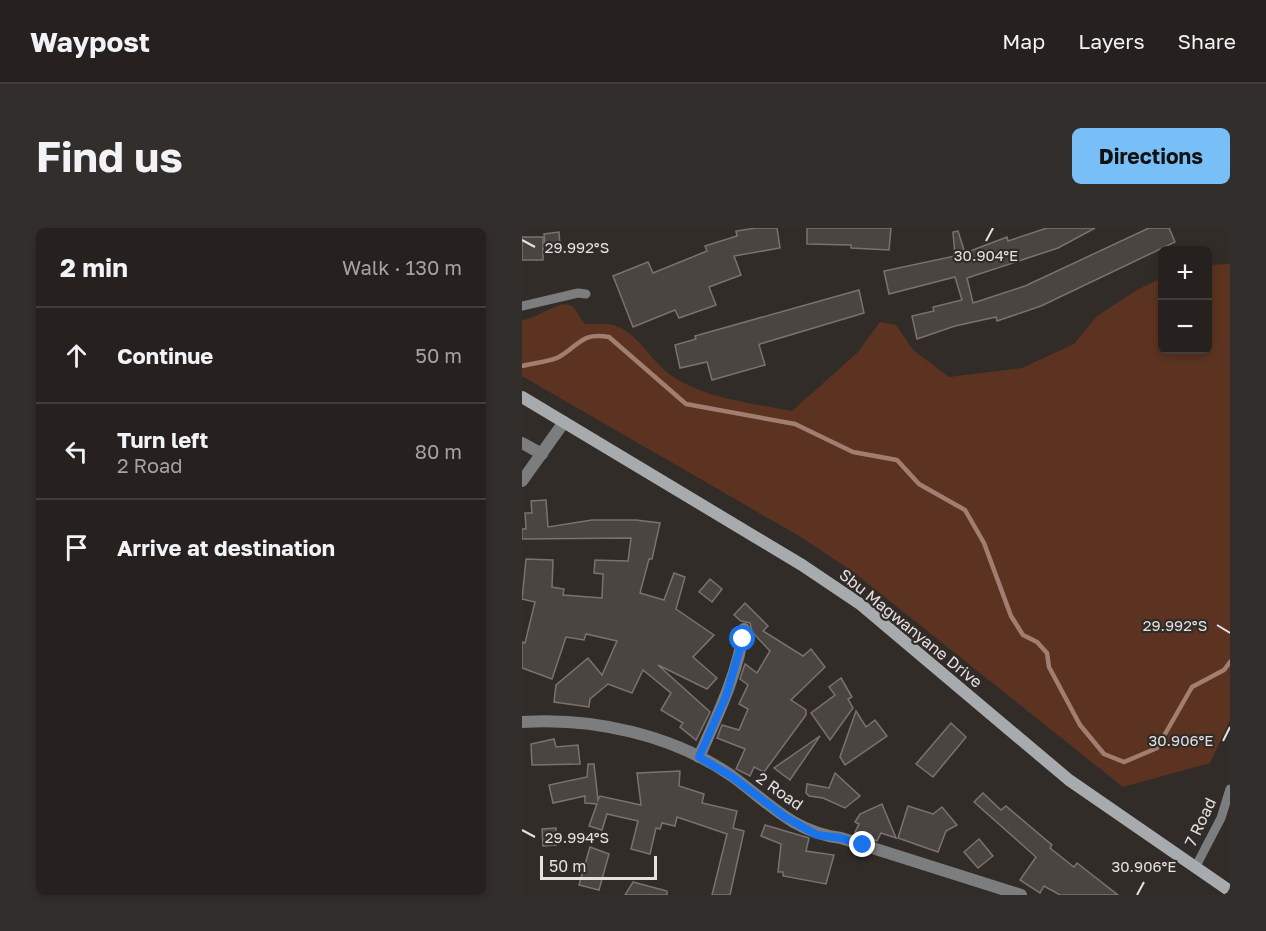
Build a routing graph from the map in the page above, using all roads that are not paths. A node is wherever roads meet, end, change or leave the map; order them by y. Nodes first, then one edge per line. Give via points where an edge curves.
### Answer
1 (586, 294) dead end
2 (522, 306) edge
3 (522, 397) edge
4 (564, 422) junction
5 (522, 443) edge
6 (542, 454) junction
7 (522, 481) edge
8 (744, 629) dead end
9 (522, 722) edge
10 (699, 757) junction
11 (1230, 789) edge
12 (1196, 866) junction
13 (1230, 891) edge
14 (1021, 895) edge

1 - 2 lane
3 - 4 main road, Sbu Magwanyane Drive
4 - 6 street
4 - 12 main road, Sbu Magwanyane Drive via 860,604 1069,780
5 - 6 street
6 - 7 street
8 - 10 street via 726,696
9 - 10 street, 2 Road via 613,728 660,740
10 - 14 street, 2 Road via 817,835 841,838
11 - 12 lane, 7 Road via 1221,818
12 - 13 main road, Sbu Magwanyane Drive

